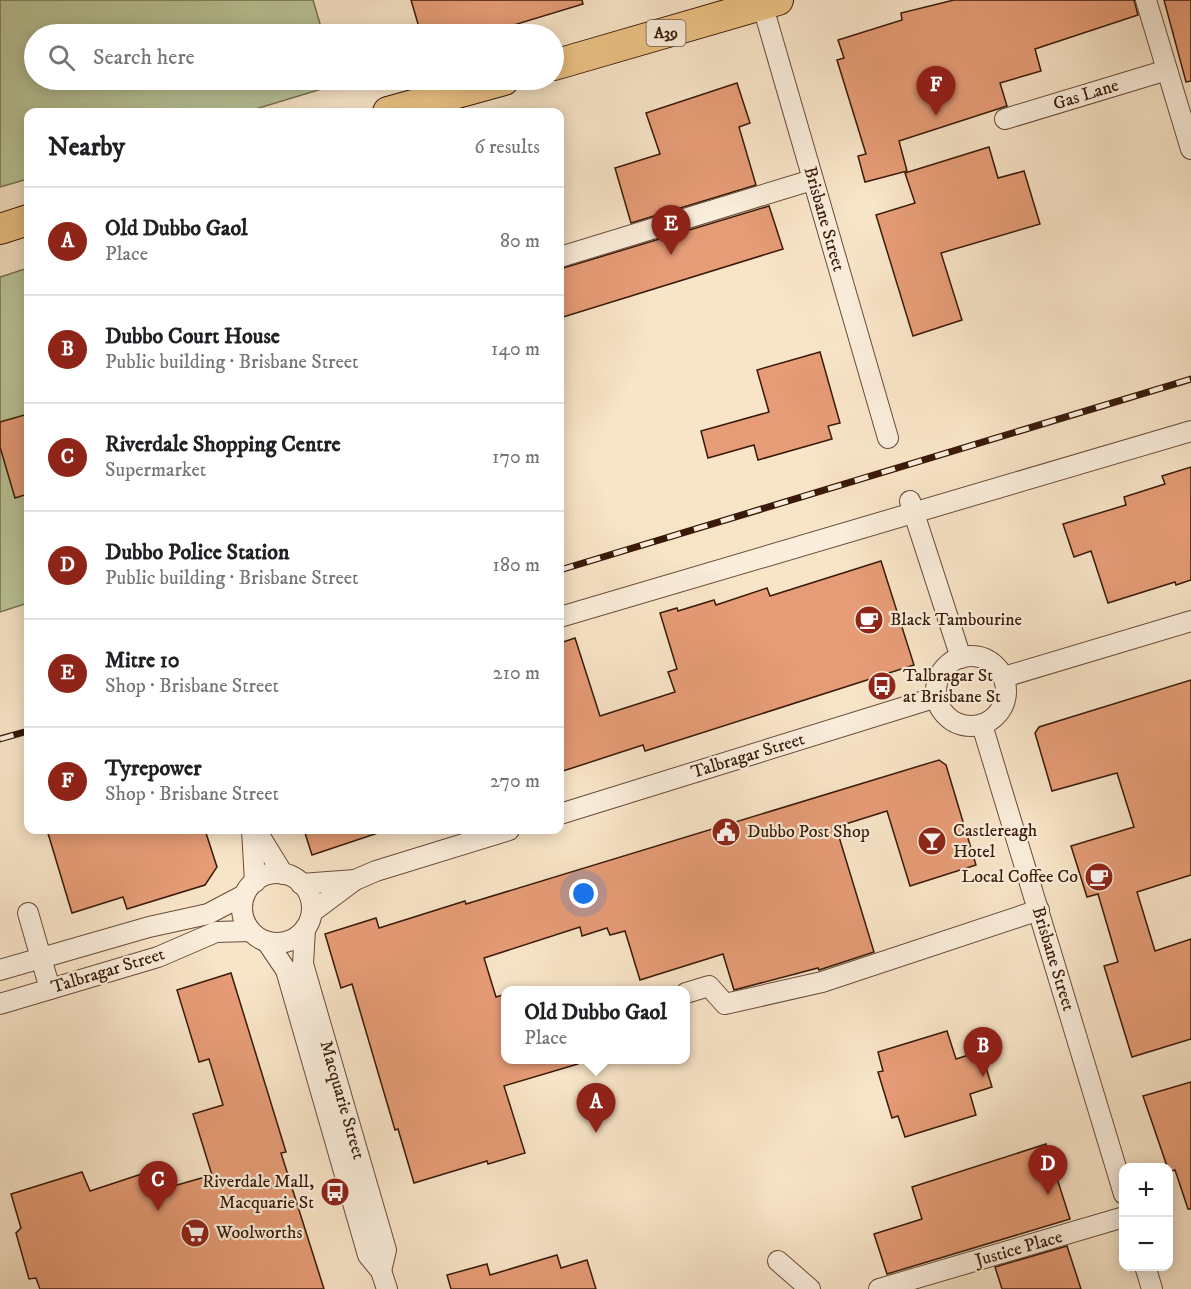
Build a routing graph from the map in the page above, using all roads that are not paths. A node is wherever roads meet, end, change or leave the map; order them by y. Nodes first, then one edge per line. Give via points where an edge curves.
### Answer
1 (1146, 0) edge
2 (767, 2) edge
3 (564, 62) edge
4 (1167, 70) junction
5 (468, 90) edge
6 (402, 108) edge
7 (1005, 119) dead end
8 (1191, 149) edge
9 (812, 180) junction
10 (24, 221) edge
11 (0, 228) edge
12 (564, 256) edge
13 (1191, 430) edge
14 (888, 438) dead end
15 (912, 506) junction
16 (564, 616) edge
17 (1191, 621) edge
18 (961, 658) junction
19 (1004, 676) junction
20 (937, 697) junction
21 (982, 725) junction
22 (564, 813) edge
23 (254, 834) edge
24 (257, 834) edge
25 (496, 834) edge
26 (284, 874) junction
27 (355, 880) junction
28 (302, 884) junction
29 (249, 888) junction
30 (1039, 910) junction
31 (28, 913) dead end
32 (308, 920) junction
33 (250, 931) junction
34 (267, 942) junction
35 (41, 958) junction
36 (0, 970) edge
37 (50, 989) junction
38 (690, 992) edge
39 (0, 1004) edge
40 (1119, 1177) edge
41 (1119, 1218) edge
42 (778, 1261) dead end
43 (1147, 1271) edge
44 (384, 1280) edge
45 (810, 1289) edge
46 (879, 1289) edge
47 (1152, 1289) edge

1 - 4 street
2 - 3 highway, A39
2 - 9 street, Brisbane Street
4 - 7 street, Gas Lane
4 - 8 street
5 - 6 highway
9 - 12 street
9 - 14 street, Brisbane Street
10 - 11 highway
13 - 15 street
15 - 16 street
15 - 18 street
17 - 19 street
18 - 19 street via 986,659
18 - 20 street via 939,677
19 - 21 street via 1004,706
20 - 21 street via 948,718 958,724
20 - 22 street, Talbragar Street
21 - 30 street, Brisbane Street
23 - 29 street
24 - 26 street
25 - 27 street
26 - 28 street
26 - 29 street via 263,876
27 - 28 street
27 - 32 street
28 - 32 street via 308,892
29 - 33 street via 242,914
29 - 35 street, Talbragar Street via 208,914
30 - 38 street via 811,985 725,1004 709,986
30 - 40 street, Brisbane Street
31 - 35 street
32 - 34 street via 289,941
32 - 44 street, Macquarie Street via 303,964 386,1250
33 - 34 street
33 - 37 street, Talbragar Street via 216,933 158,957
34 - 44 street, Macquarie Street via 286,970 368,1255
35 - 36 street, Talbragar Street
35 - 37 street
37 - 39 street, Talbragar Street
41 - 46 street, Justice Place
42 - 45 street
43 - 47 street

